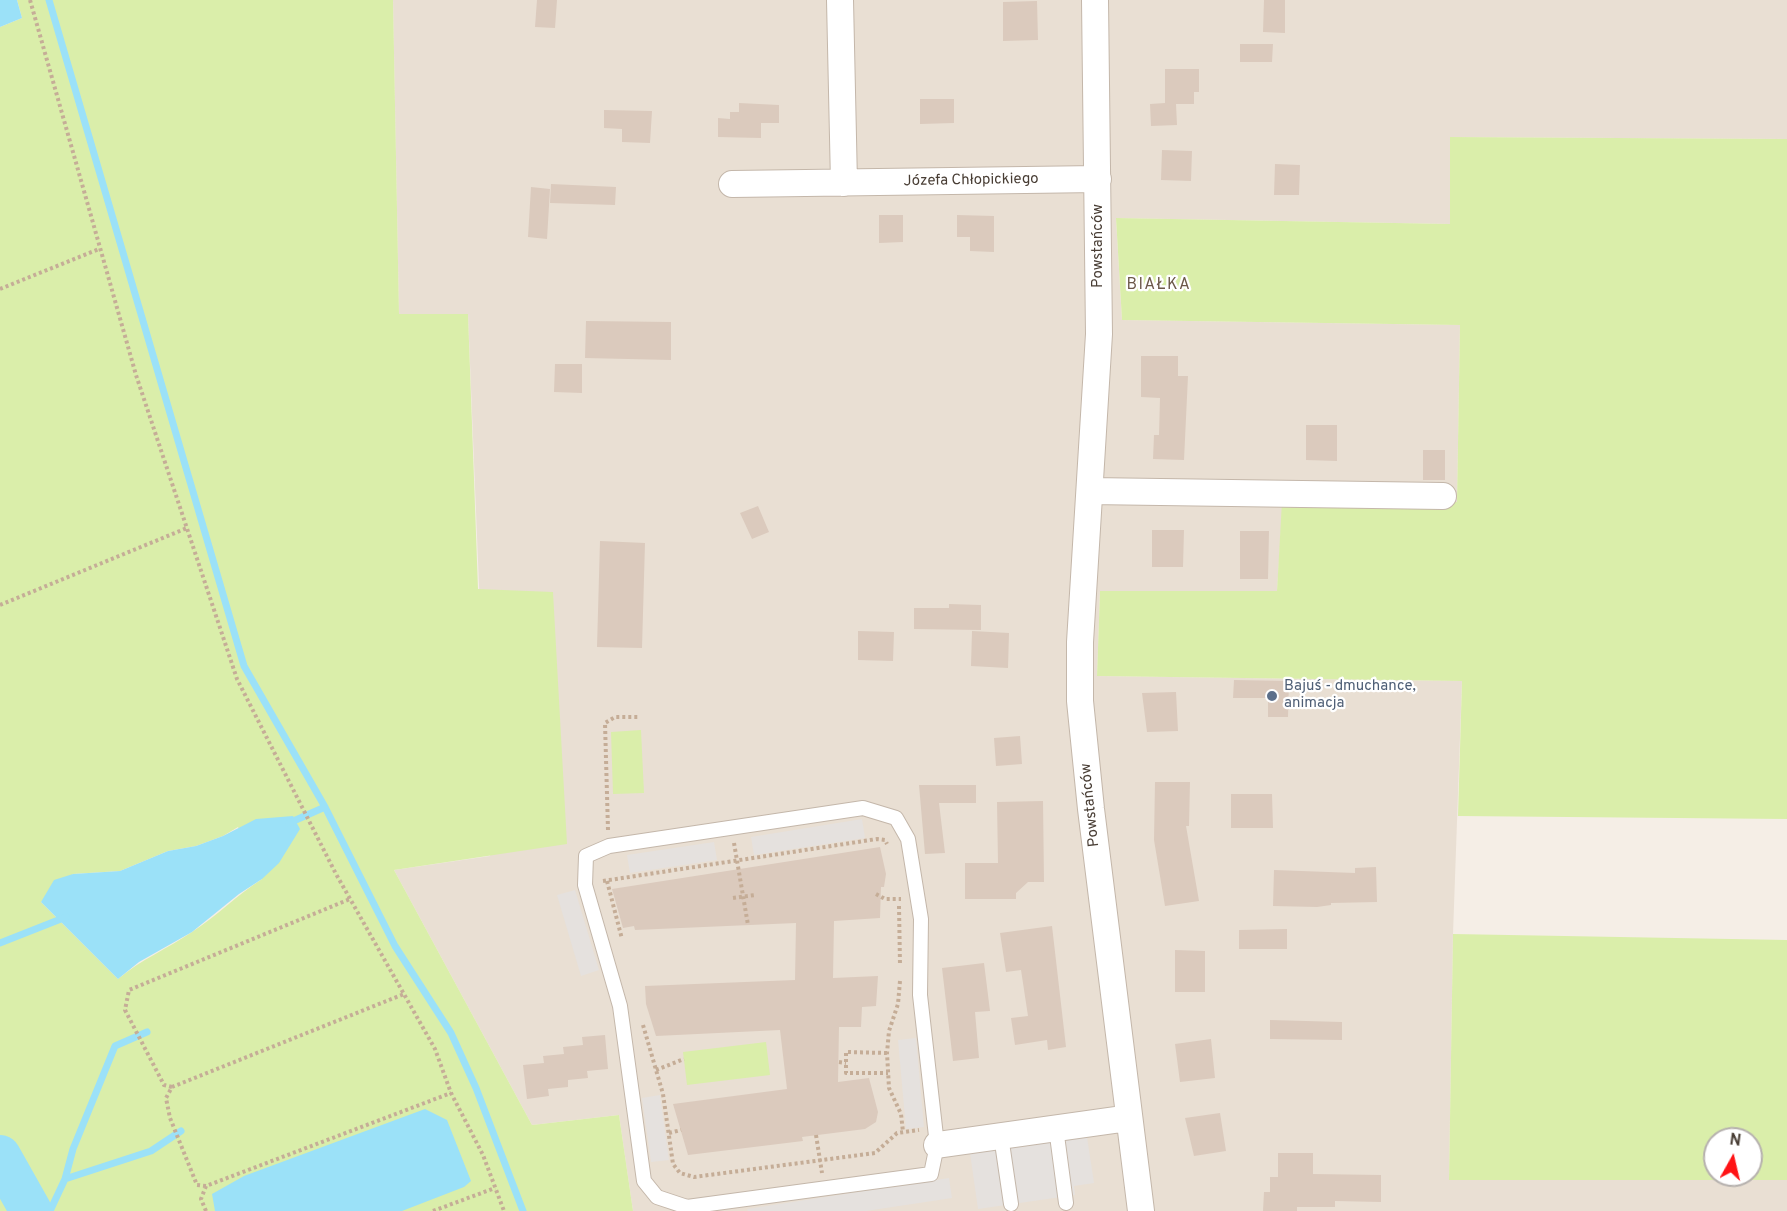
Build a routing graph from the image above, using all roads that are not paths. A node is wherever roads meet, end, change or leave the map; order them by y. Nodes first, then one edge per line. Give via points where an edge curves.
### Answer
1 (840, 0) edge
2 (1095, 0) edge
3 (1098, 178) junction
4 (844, 183) junction
5 (732, 184) dead end
6 (1090, 491) junction
7 (1443, 496) dead end
8 (1129, 1118) junction
9 (1056, 1128) junction
10 (1001, 1136) junction
11 (936, 1137) junction
12 (1066, 1203) dead end
13 (1011, 1204) dead end
14 (1141, 1211) edge

1 - 4 street
2 - 3 street, Powstańców
3 - 4 street, Józefa Chłopickiego
3 - 6 street, Powstańców via 1099,334
4 - 5 street, Józefa Chłopickiego
6 - 7 street
6 - 8 street, Powstańców via 1080,701
8 - 9 street
8 - 14 street, Powstańców
9 - 10 street
9 - 12 lane
10 - 11 street
10 - 13 lane
11 - 11 lane via 920,995 921,919 908,839 896,818 864,808 609,846 586,856 585,885 620,1006 644,1181 657,1197 687,1207 931,1174

